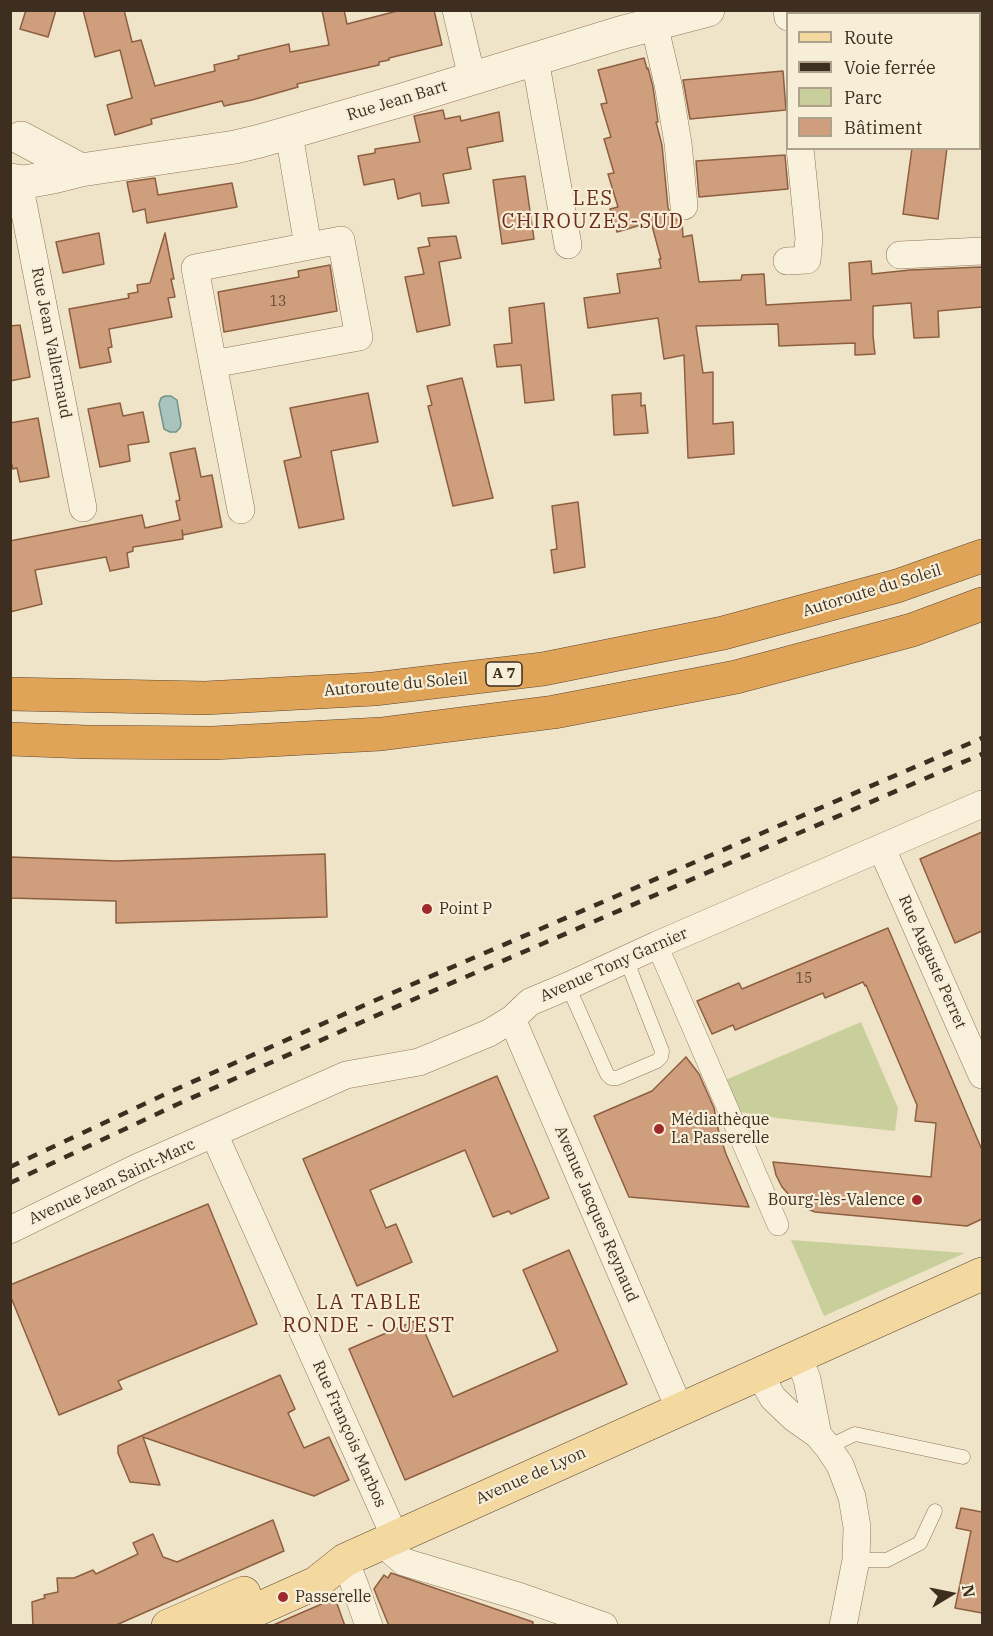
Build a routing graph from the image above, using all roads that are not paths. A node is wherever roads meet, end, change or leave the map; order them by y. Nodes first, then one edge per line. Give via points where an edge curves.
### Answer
1 (456, 10) edge
2 (708, 10) edge
3 (654, 24) junction
4 (535, 59) junction
5 (472, 78) junction
6 (16, 129) edge
7 (289, 134) junction
8 (800, 150) edge
9 (81, 170) junction
10 (10, 175) edge
11 (10, 182) edge
12 (684, 206) dead end
13 (568, 245) dead end
14 (308, 246) junction
15 (982, 251) edge
16 (900, 255) dead end
17 (787, 261) dead end
18 (213, 364) junction
19 (83, 508) dead end
20 (241, 510) dead end
21 (982, 556) edge
22 (982, 604) edge
23 (10, 694) edge
24 (10, 739) edge
25 (982, 804) edge
26 (882, 849) junction
27 (657, 945) junction
28 (626, 959) junction
29 (568, 986) junction
30 (512, 1019) junction
31 (982, 1075) edge
32 (214, 1134) junction
33 (778, 1225) dead end
34 (10, 1230) edge
35 (982, 1274) edge
36 (798, 1356) junction
37 (746, 1380) junction
38 (680, 1410) junction
39 (823, 1441) junction
40 (963, 1457) dead end
41 (935, 1511) dead end
42 (389, 1540) junction
43 (345, 1560) junction
44 (856, 1560) junction
45 (168, 1626) edge
46 (220, 1626) edge
47 (369, 1626) edge
48 (604, 1626) edge
49 (843, 1626) edge

1 - 5 street
2 - 3 street, Rue Jean Bart
3 - 4 street, Rue Jean Bart
3 - 12 street via 678,143
4 - 5 street, Rue Jean Bart
4 - 13 street
5 - 7 street, Rue Jean Bart
6 - 9 street
6 - 10 street via 23,150 15,172
7 - 9 street, Rue Jean Bart via 235,147
7 - 14 street
8 - 17 street via 809,238 807,260
9 - 11 street, Rue Jean Bart
11 - 19 street, Rue Jean Vallernaud via 21,193
14 - 18 street via 195,268
14 - 18 street via 341,240 359,337
15 - 16 street
18 - 20 street
21 - 23 highway, Autoroute du Soleil / A 7 via 897,586 723,633 543,669 374,689 205,698
22 - 24 highway via 912,630 736,677 554,712 381,734 213,743
25 - 26 street, Avenue Tony Garnier
26 - 27 street, Avenue Tony Garnier
26 - 31 street, Rue Auguste Perret
27 - 28 street, Avenue Tony Garnier
27 - 33 street
28 - 29 street, Avenue Tony Garnier
28 - 29 lane via 662,1051 657,1061 611,1078
29 - 30 street, Avenue Tony Garnier via 531,1002
30 - 32 street, Avenue Tony Garnier via 489,1033 419,1062 346,1075
30 - 38 street, Avenue Jacques Reynaud
32 - 34 street, Avenue Jean Saint-Marc
32 - 42 street, Rue François Marbos
35 - 36 main road
36 - 37 main road
36 - 39 street
37 - 38 main road, Avenue de Lyon
37 - 39 street
38 - 42 main road, Avenue de Lyon
39 - 40 lane via 855,1434
39 - 44 street via 840,1465 852,1497 857,1527
41 - 44 lane via 920,1543 887,1560
42 - 43 main road, Avenue de Lyon
42 - 48 street via 404,1562
43 - 45 main road via 309,1565
43 - 46 main road via 316,1583
43 - 47 street
44 - 49 street

